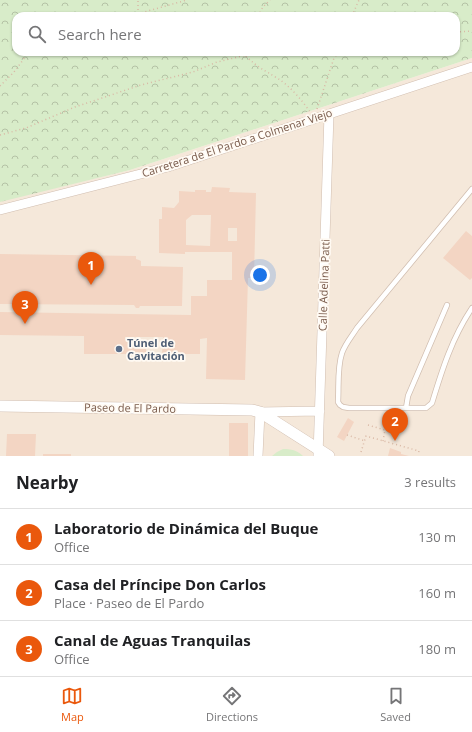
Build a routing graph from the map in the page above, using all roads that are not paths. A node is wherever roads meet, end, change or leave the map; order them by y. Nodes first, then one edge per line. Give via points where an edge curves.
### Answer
1 (472, 67) edge
2 (329, 114) junction
3 (472, 189) edge
4 (0, 210) edge
5 (447, 305) dead end
6 (472, 308) edge
7 (0, 406) edge
8 (406, 408) junction
9 (320, 411) junction
10 (260, 412) junction
11 (319, 453) edge
12 (258, 456) edge
13 (329, 456) edge

1 - 2 street, Carretera de El Pardo a Colmenar Viejo
2 - 4 street, Carretera de El Pardo a Colmenar Viejo via 168,167
2 - 9 street, Calle Adelina Patti
3 - 8 lane via 357,328 342,354 339,373 340,405 349,408
5 - 8 lane via 408,396
6 - 8 lane via 458,330 446,357 432,403 426,408
7 - 10 street, Paseo de El Pardo via 233,409
9 - 10 street, Paseo de El Pardo
9 - 11 street, Calle Adelina Patti
10 - 11 street, Paseo de El Pardo
10 - 12 street
11 - 13 street, Paseo de El Pardo

